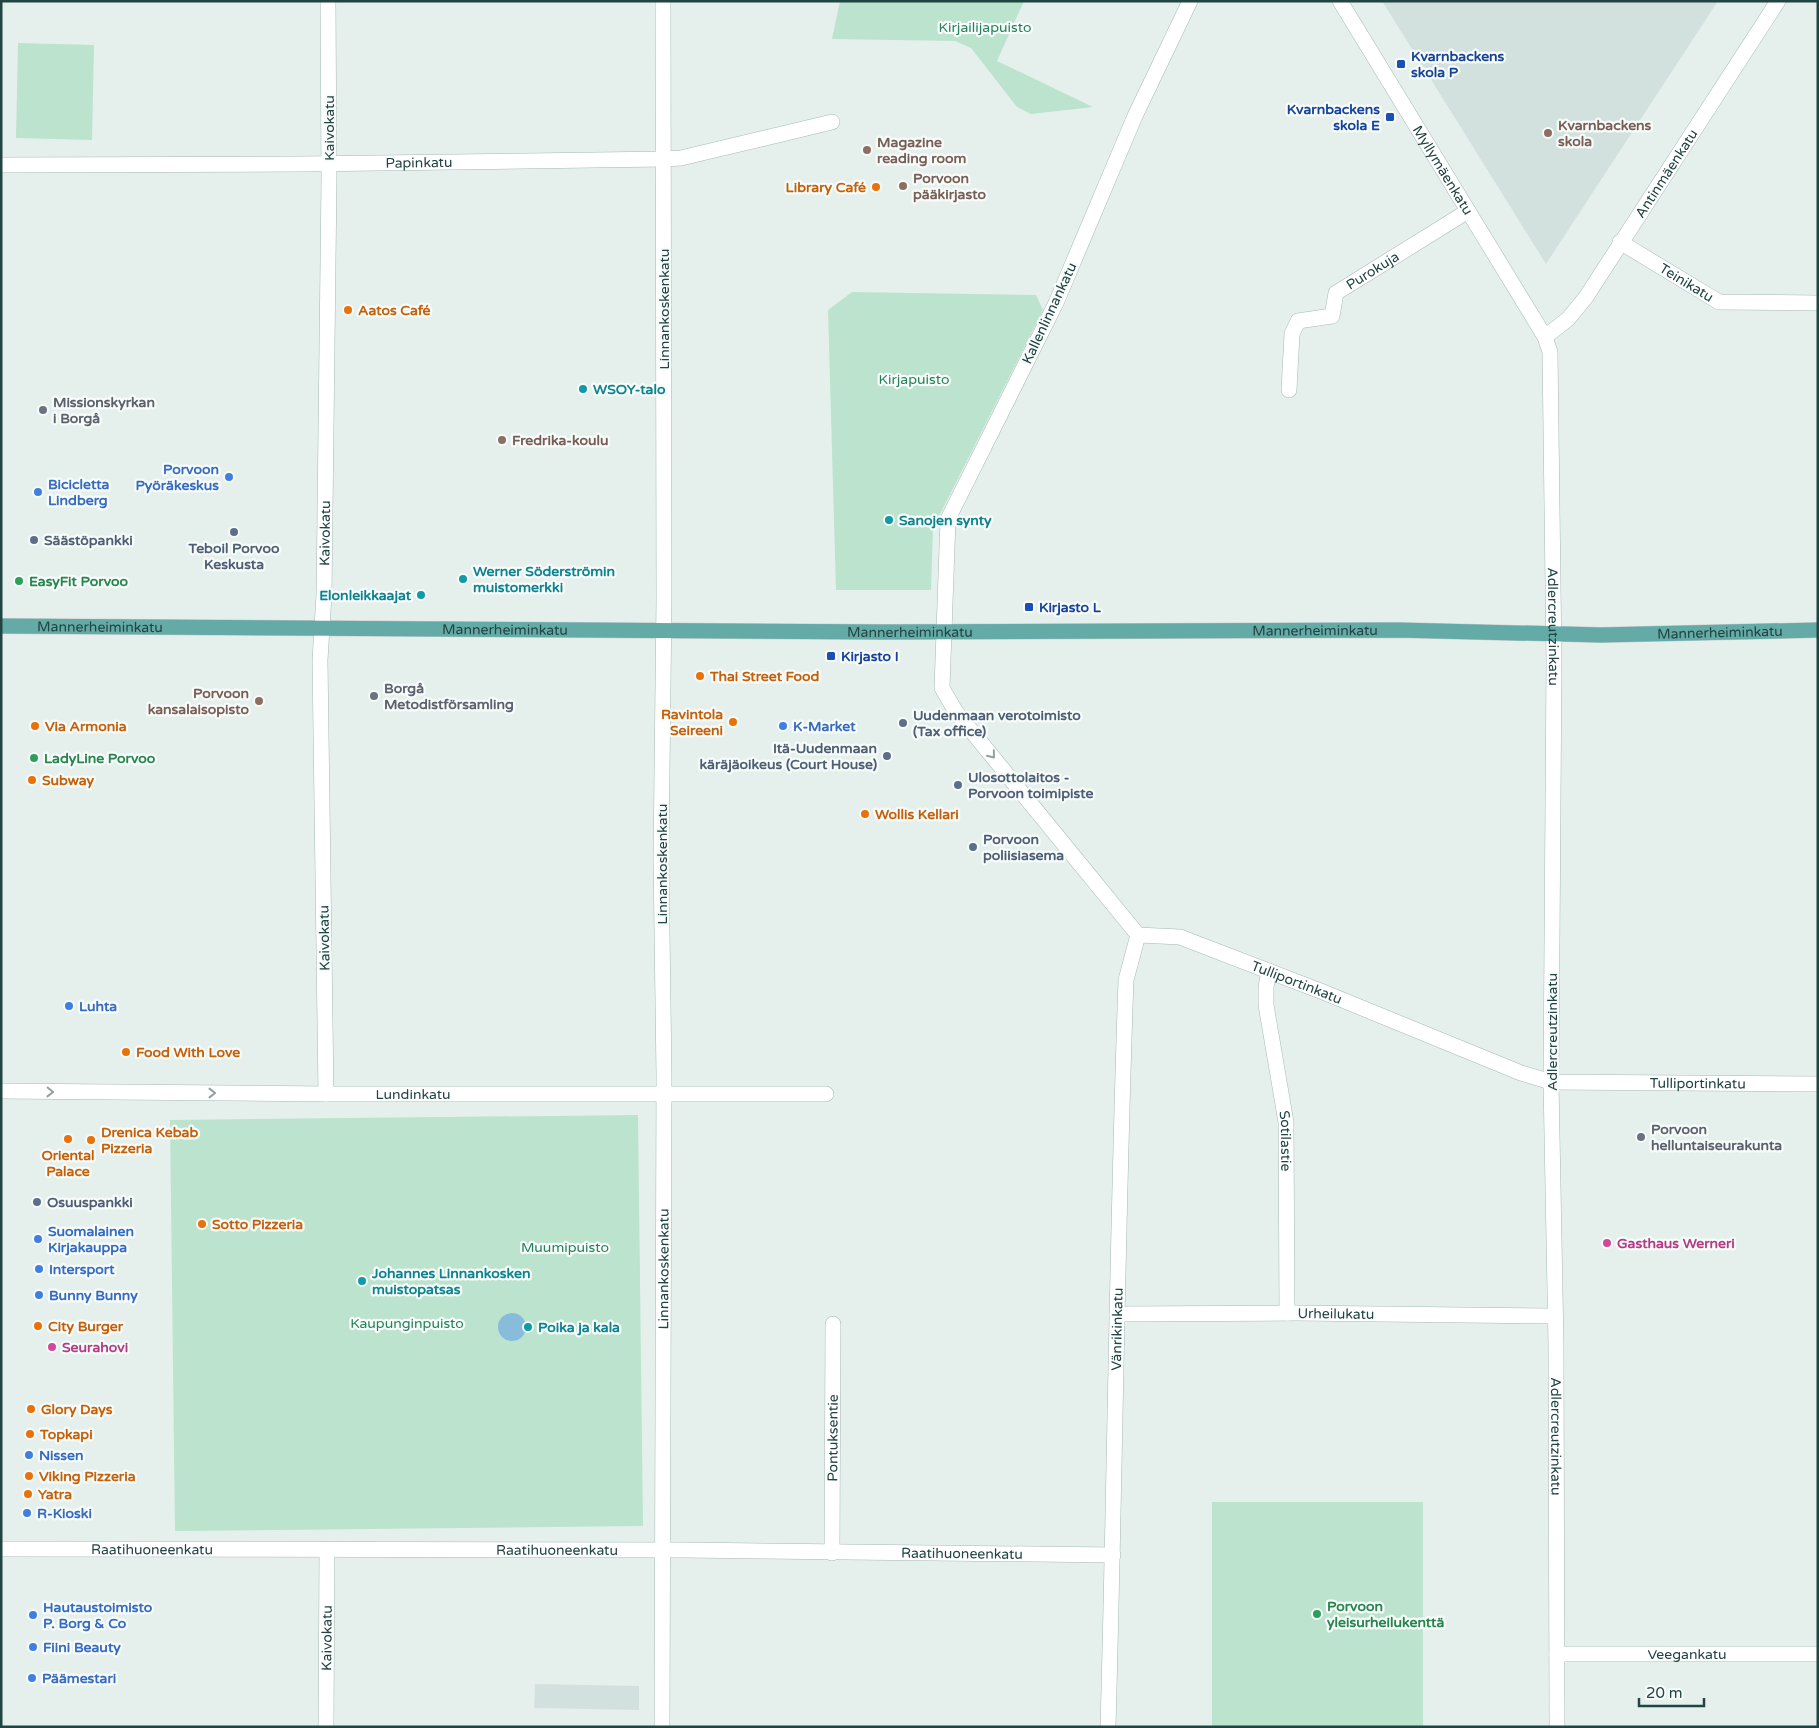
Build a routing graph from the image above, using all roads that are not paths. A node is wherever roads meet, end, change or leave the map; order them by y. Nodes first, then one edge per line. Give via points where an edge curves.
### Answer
1 (328, 1) edge
2 (663, 1) edge
3 (1190, 1) edge
4 (1340, 1) edge
5 (1778, 1) edge
6 (832, 122) dead end
7 (664, 159) junction
8 (329, 164) junction
9 (1, 165) edge
10 (1468, 211) junction
11 (1620, 242) junction
12 (1818, 303) edge
13 (1545, 337) junction
14 (1289, 390) dead end
15 (1, 626) edge
16 (322, 629) junction
17 (663, 630) junction
18 (1818, 630) edge
19 (944, 631) junction
20 (1553, 634) junction
21 (1138, 935) junction
22 (1270, 971) junction
23 (1551, 1082) junction
24 (1818, 1084) edge
25 (1, 1091) edge
26 (326, 1094) junction
27 (664, 1094) junction
28 (826, 1094) dead end
29 (1287, 1313) junction
30 (1117, 1314) junction
31 (1555, 1316) junction
32 (833, 1324) dead end
33 (1, 1549) edge
34 (327, 1550) junction
35 (662, 1550) junction
36 (832, 1553) junction
37 (1113, 1555) junction
38 (1557, 1654) junction
39 (1818, 1654) edge
40 (326, 1727) edge
41 (662, 1727) edge
42 (1108, 1727) edge
43 (1557, 1727) edge

1 - 8 street, Kaivokatu
2 - 7 street, Linnankoskenkatu
3 - 19 street, Kallenlinnankatu via 1135,116 1056,303 948,519
4 - 10 street, Myllymäenkatu
5 - 11 street, Antinmäenkatu
6 - 7 street, Papinkatu via 681,158
7 - 8 street, Papinkatu
7 - 17 street, Linnankoskenkatu
8 - 9 street, Papinkatu
8 - 16 street, Kaivokatu
10 - 13 street, Myllymäenkatu
10 - 14 street, Purokuja via 1336,293 1332,316 1298,321 1292,334
11 - 12 street, Teinikatu via 1719,302
11 - 13 street, Antinmäenkatu via 1586,297 1568,319
13 - 20 street, Adlercreutzinkatu via 1551,369
15 - 16 main road, Mannerheiminkatu
16 - 17 main road, Mannerheiminkatu
16 - 26 street, Kaivokatu
17 - 19 main road, Mannerheiminkatu
17 - 27 street, Linnankoskenkatu
18 - 20 main road, Mannerheiminkatu
19 - 20 main road, Mannerheiminkatu via 1398,630
19 -> 21 street via 942,688 956,712
20 - 23 street, Adlercreutzinkatu
21 - 22 street, Tulliportinkatu via 1180,937
21 - 30 street, Vänrikinkatu via 1126,980
22 - 23 street, Tulliportinkatu via 1521,1074
22 - 29 street, Sotilastie via 1266,1005 1286,1124
23 - 24 street, Tulliportinkatu
23 - 31 street, Adlercreutzinkatu
25 -> 26 street, Lundinkatu
26 - 27 street, Lundinkatu
27 - 28 street, Lundinkatu
27 - 35 street, Linnankoskenkatu
29 - 30 street, Urheilukatu
29 - 31 street, Urheilukatu
30 - 37 street, Vänrikinkatu
31 - 38 street, Adlercreutzinkatu
32 - 36 street, Pontuksentie
33 - 34 street, Raatihuoneenkatu
34 - 35 street, Raatihuoneenkatu
34 - 40 street, Kaivokatu
35 - 36 street, Raatihuoneenkatu
35 - 41 street, Linnankoskenkatu
36 - 37 street, Raatihuoneenkatu
37 - 42 street, Vänrikinkatu
38 - 39 street, Veegankatu
38 - 43 street, Adlercreutzinkatu

